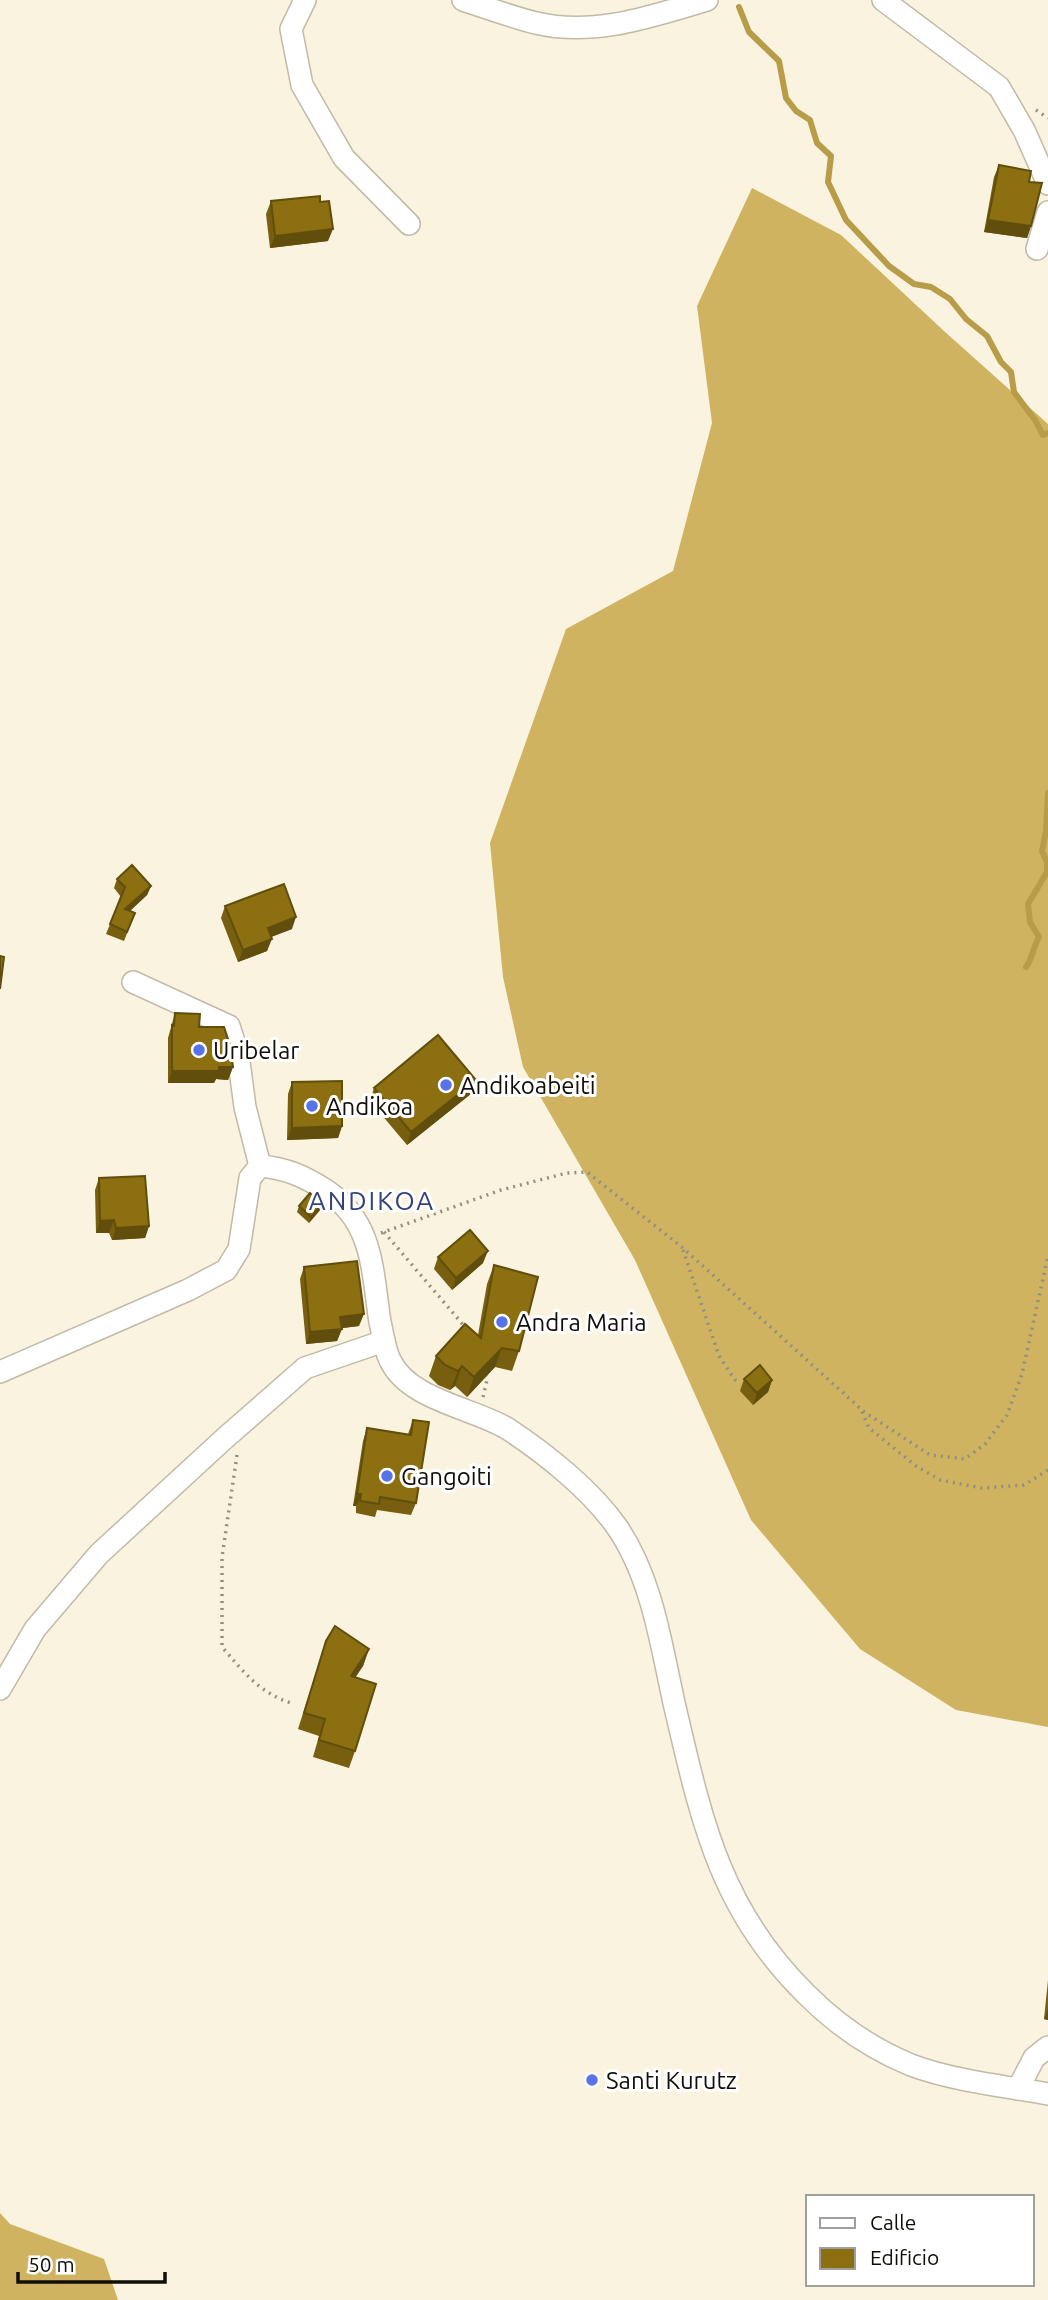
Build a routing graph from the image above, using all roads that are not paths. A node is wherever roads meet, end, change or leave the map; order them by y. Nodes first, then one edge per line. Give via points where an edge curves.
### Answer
1 (305, 0) edge
2 (463, 0) edge
3 (708, 0) edge
4 (883, 0) edge
5 (1048, 184) edge
6 (1048, 212) edge
7 (409, 224) dead end
8 (1037, 249) dead end
9 (133, 982) dead end
10 (260, 1166) junction
11 (384, 1341) junction
12 (0, 1372) edge
13 (0, 1689) edge
14 (1048, 2047) edge
15 (1018, 2089) junction
16 (1048, 2095) edge

1 - 7 street via 291,29 302,85 344,158
2 - 3 street via 538,24 584,28 633,22
4 - 5 street via 999,87
6 - 8 street
9 - 10 street via 229,1026
10 - 11 street via 307,1178 342,1201 375,1235
10 - 12 street via 250,1178 239,1250 226,1270
11 - 13 street via 305,1368 224,1439 99,1554 36,1629
11 - 15 street via 390,1363 414,1387 507,1428 597,1501 619,1530 648,1588 698,1803 714,1851 733,1899 760,1943 790,1979 865,2042 911,2065
14 - 15 street via 1034,2058
15 - 16 street

